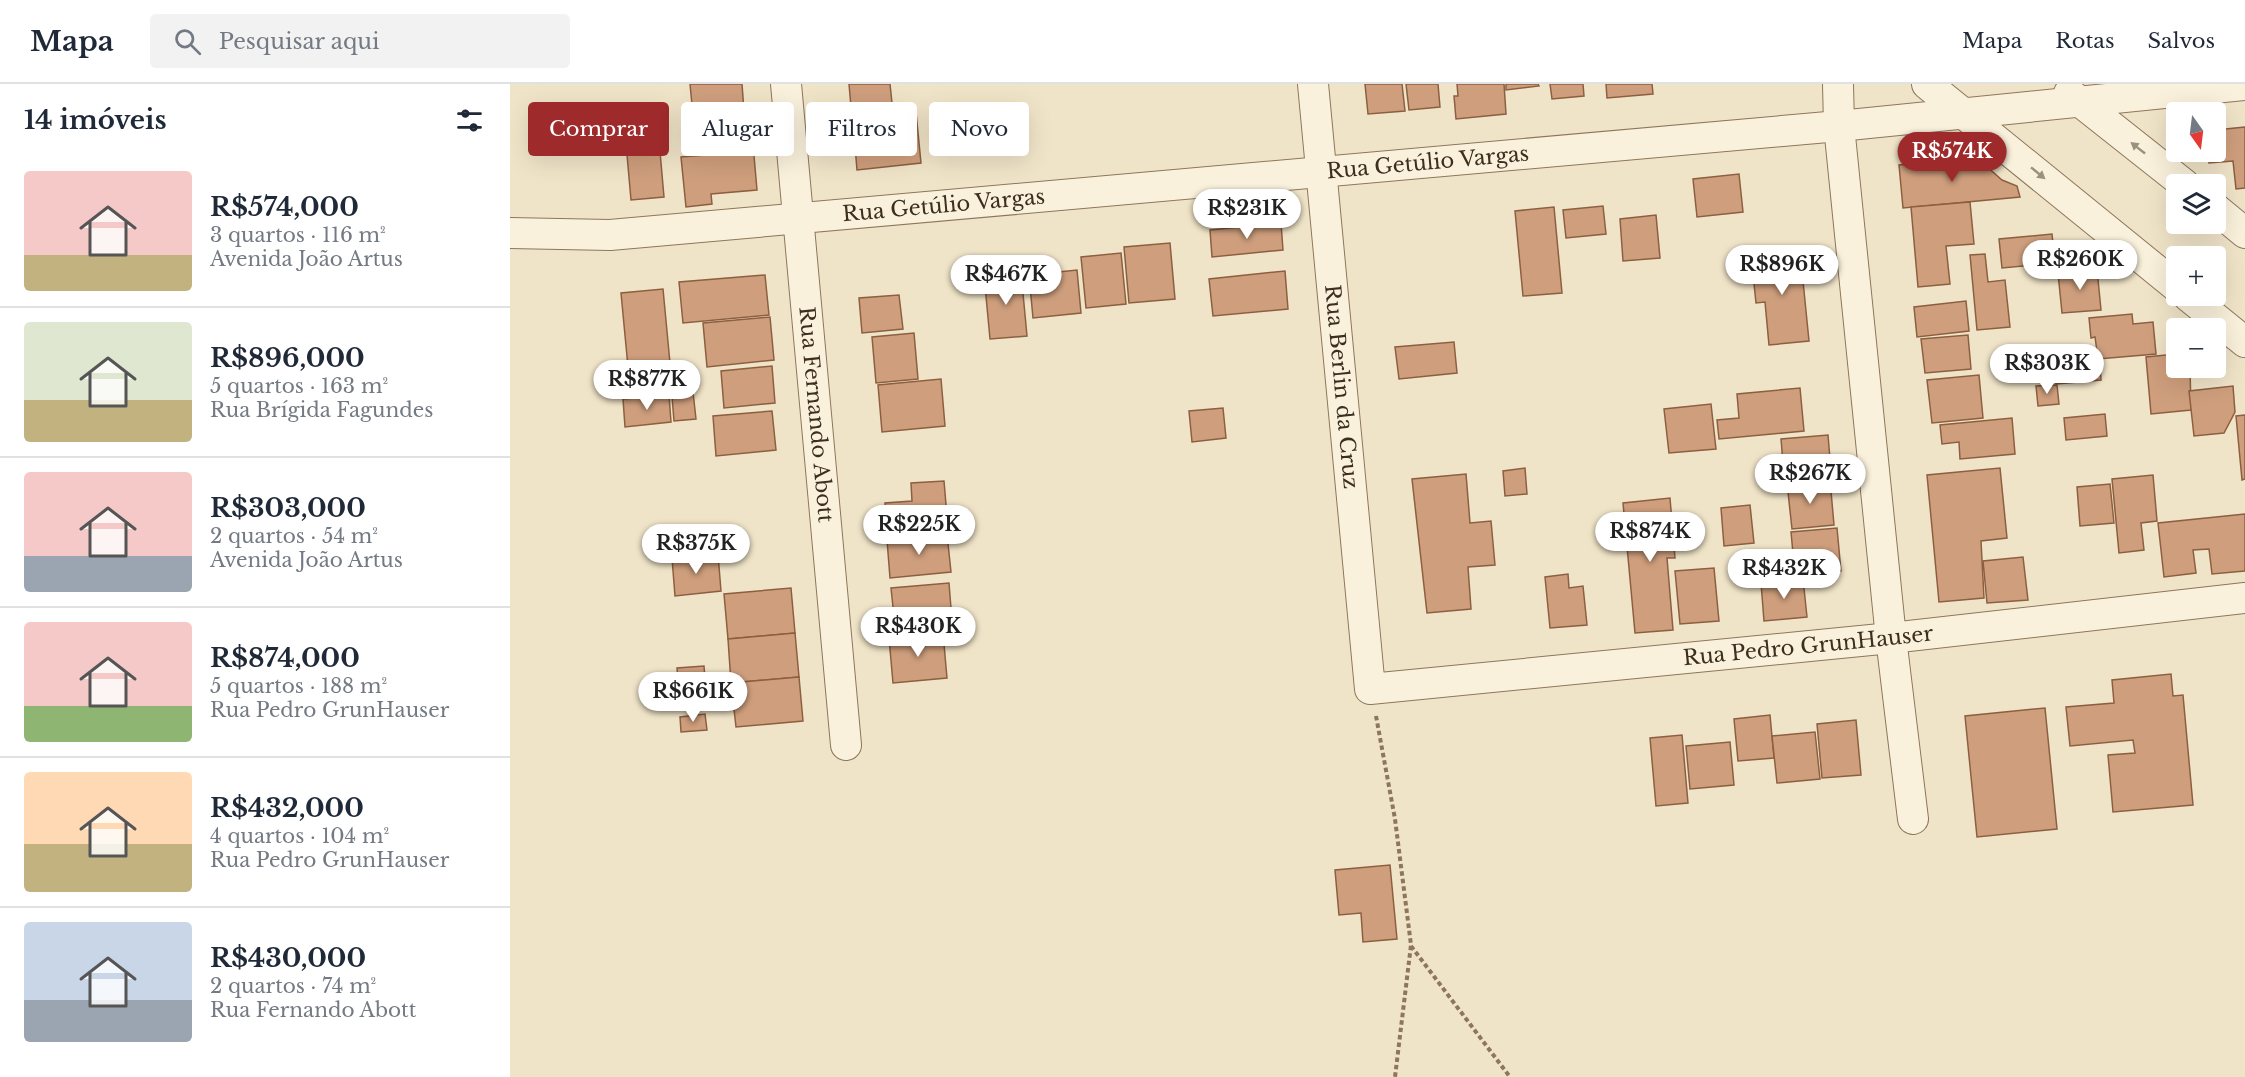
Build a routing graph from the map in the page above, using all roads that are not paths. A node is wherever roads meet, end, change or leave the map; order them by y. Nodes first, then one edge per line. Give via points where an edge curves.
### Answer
1 (786, 84) edge
2 (1313, 84) edge
3 (1838, 84) edge
4 (1927, 84) edge
5 (2245, 85) edge
6 (2067, 92) edge
7 (1964, 114) junction
8 (1839, 126) junction
9 (1323, 170) junction
10 (2171, 174) edge
11 (2226, 217) edge
12 (798, 218) junction
13 (510, 233) edge
14 (2245, 233) edge
15 (2166, 278) edge
16 (2200, 306) edge
17 (2245, 342) edge
18 (2245, 598) edge
19 (1891, 638) junction
20 (1370, 689) joint
21 (846, 745) dead end
22 (1912, 819) dead end

1 - 12 street, Rua Fernando Abott
2 - 9 street, Rua Berlin da Cruz
3 - 8 street
4 - 7 street
5 - 6 street, Rua Getúlio Vargas
6 - 7 street, Rua Getúlio Vargas
10 -> 6 street
7 - 8 street, Rua Getúlio Vargas
7 -> 15 street
8 - 9 street, Rua Getúlio Vargas
8 - 19 street
9 - 12 street, Rua Getúlio Vargas
9 - 20 street, Rua Berlin da Cruz
11 - 14 street
12 - 13 street, Rua Getúlio Vargas via 610,235
12 - 21 street, Rua Fernando Abott
16 - 17 street
18 - 19 street, Rua Pedro GrunHauser
19 - 20 street, Rua Pedro GrunHauser
19 - 22 street

